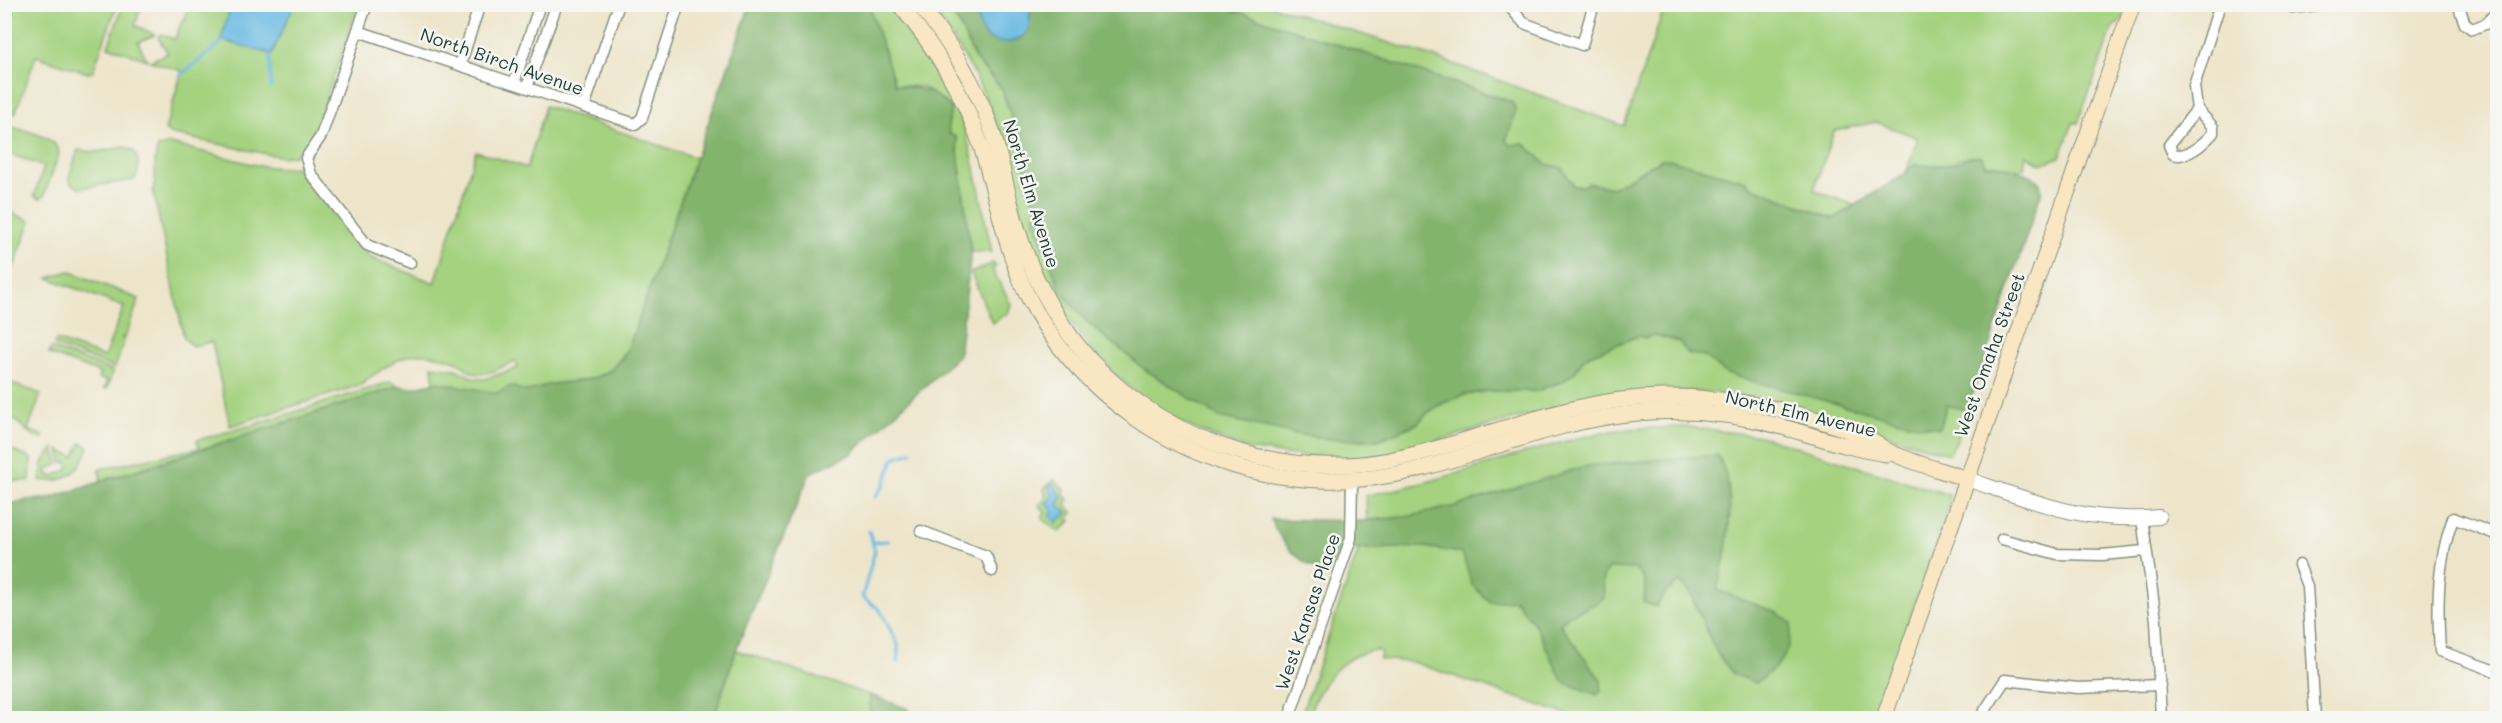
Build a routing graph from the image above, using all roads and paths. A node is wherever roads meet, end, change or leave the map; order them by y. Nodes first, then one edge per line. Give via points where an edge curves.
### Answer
1 (367, 4) edge
2 (480, 4) edge
3 (540, 4) edge
4 (557, 4) edge
5 (619, 4) edge
6 (679, 4) edge
7 (899, 4) edge
8 (919, 4) edge
9 (1507, 4) edge
10 (1594, 4) edge
11 (2133, 4) edge
12 (2220, 4) edge
13 (2281, 4) edge
14 (2323, 4) edge
15 (2458, 4) edge
16 (2498, 11) edge
17 (358, 31) junction
18 (460, 65) junction
19 (513, 83) junction
20 (527, 87) junction
21 (584, 107) junction
22 (2197, 109) junction
23 (410, 263) dead end
24 (1043, 308) junction
25 (1351, 472) junction
26 (1967, 479) junction
27 (2159, 517) dead end
28 (2142, 518) junction
29 (921, 531) dead end
30 (2498, 534) edge
31 (2002, 539) dead end
32 (2145, 551) junction
33 (2299, 565) dead end
34 (992, 571) dead end
35 (2498, 672) edge
36 (2160, 685) junction
37 (1289, 718) edge
38 (1884, 718) edge
39 (1980, 718) edge
40 (2161, 718) edge
41 (2315, 718) edge

1 - 17 street
2 - 18 street
3 - 19 street
4 - 20 street
5 - 21 street
6 - 21 street, North Birch Avenue via 642,118 635,124
7 - 24 main road, North Elm Avenue via 934,49 961,97 981,147 1008,249
8 - 24 main road, North Elm Avenue via 952,49 979,99
9 - 10 street via 1524,23 1582,45
11 - 26 main road, West Omaha Street
12 - 22 street via 2194,86
13 - 14 street via 2293,8
15 - 16 street via 2465,24 2472,29 2485,24
17 - 18 street, North Birch Avenue
17 - 23 street via 321,136 306,158 311,174 367,245
18 - 19 street, North Birch Avenue
19 - 20 street, North Birch Avenue
20 - 21 street, North Birch Avenue
22 - 22 street via 2213,127 2213,133 2187,153 2173,154 2169,145
24 - 25 main road, North Elm Avenue via 1058,344 1121,409 1159,426 1207,458 1297,479
25 - 26 main road, North Elm Avenue via 1406,472 1584,421 1640,413 1725,415 1779,426 1855,450 1895,454
25 - 37 street, West Kansas Place via 1351,538
26 - 28 street via 2074,514
26 - 38 main road, West Omaha Street
27 - 28 street
28 - 32 street
29 - 34 street via 986,556
30 - 35 street via 2453,518 2442,548 2437,602 2440,651
31 - 32 street via 2057,554
32 - 36 street via 2156,620
33 - 41 street via 2307,586
36 - 39 street via 2078,688 2005,680
36 - 40 street

